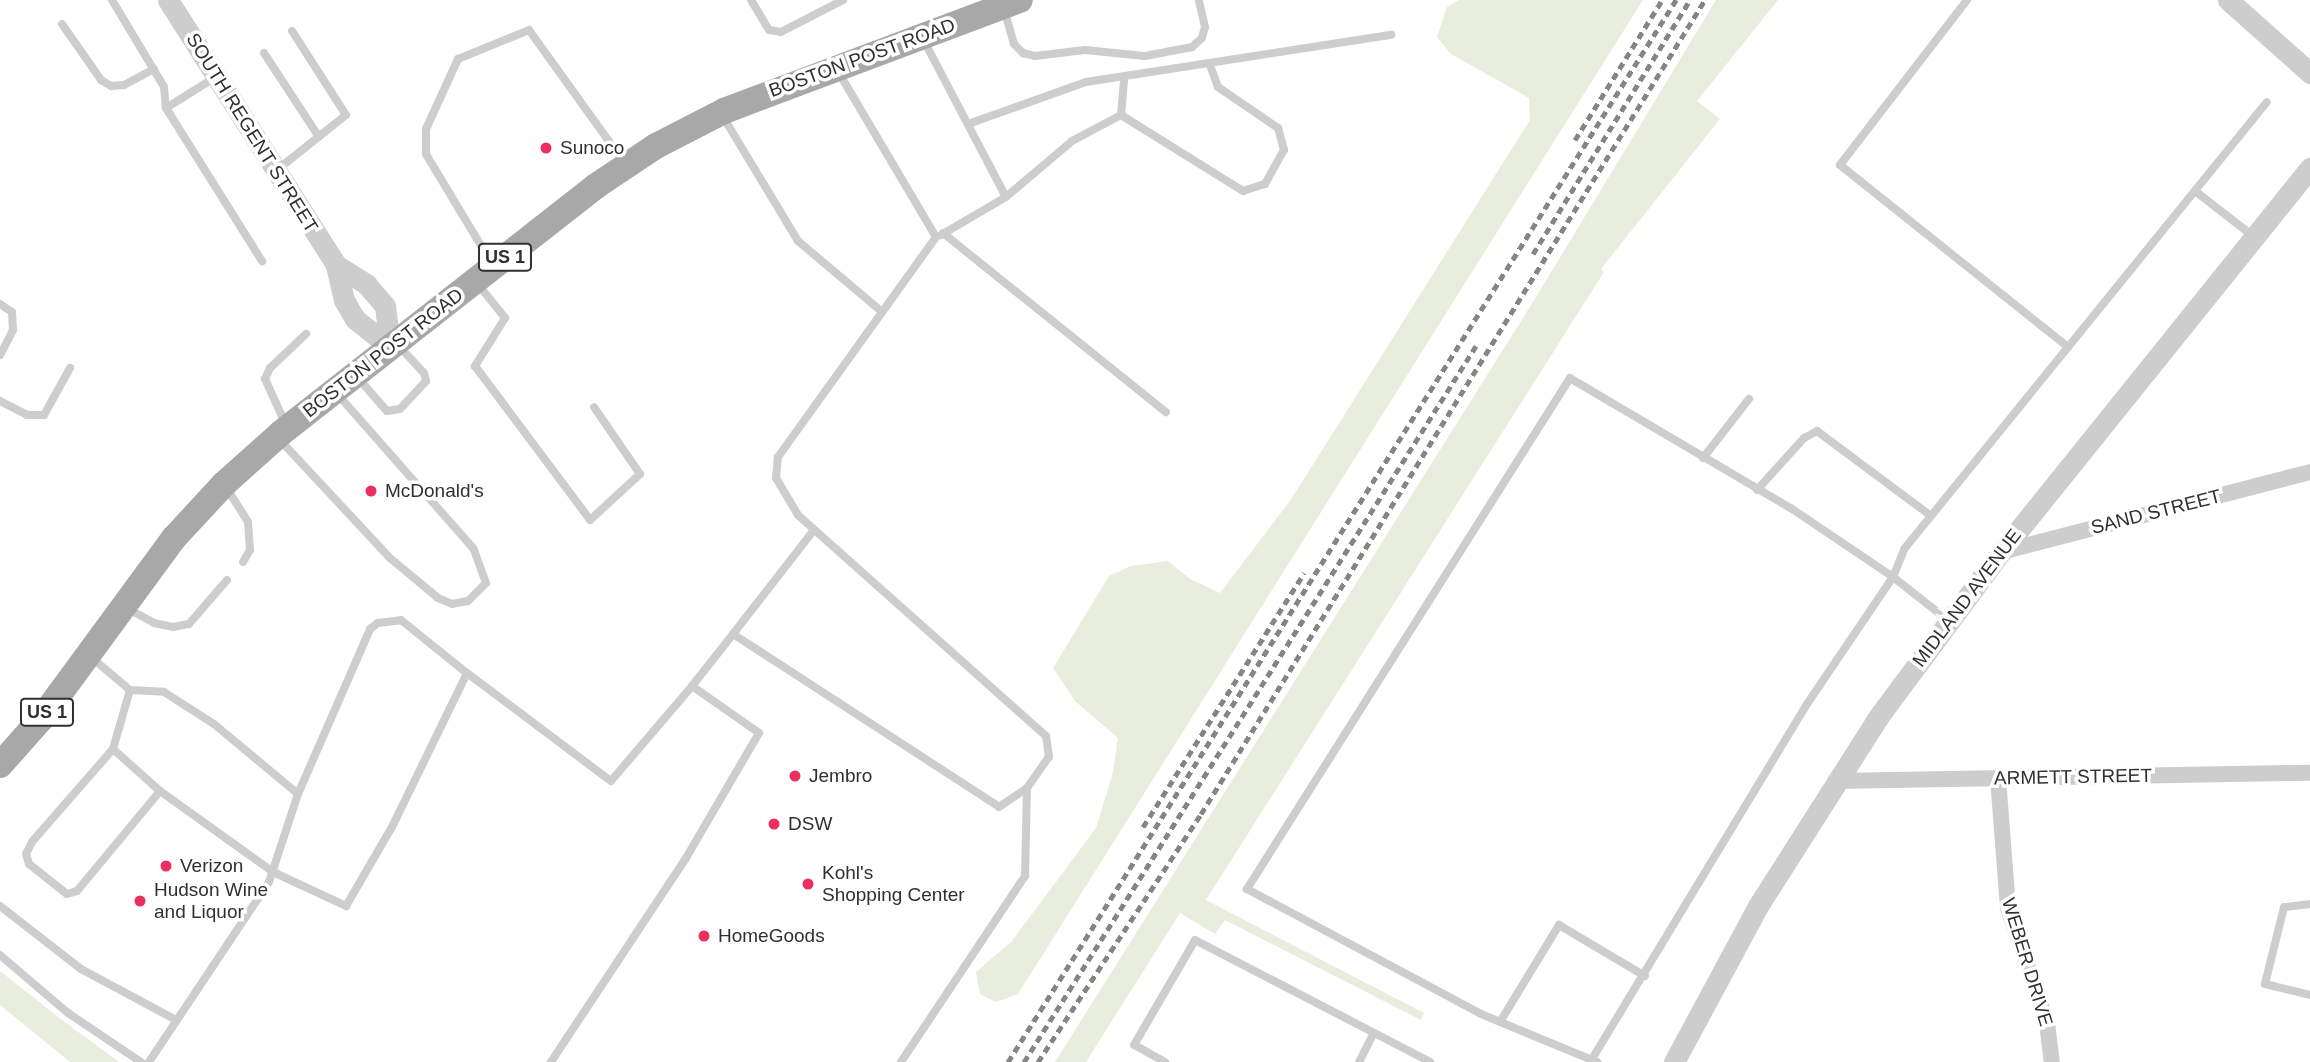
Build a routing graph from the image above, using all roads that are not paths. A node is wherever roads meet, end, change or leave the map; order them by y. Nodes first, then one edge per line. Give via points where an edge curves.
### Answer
1 (112, 0) edge
2 (168, 0) edge
3 (751, 0) edge
4 (843, 0) edge
5 (1199, 0) edge
6 (1967, 0) edge
7 (2228, 0) edge
8 (996, 5) edge
9 (62, 24) dead end
10 (292, 31) dead end
11 (1391, 35) dead end
12 (921, 36) junction
13 (264, 53) dead end
14 (1210, 65) junction
15 (836, 68) junction
16 (154, 69) junction
17 (2310, 73) edge
18 (216, 76) junction
19 (1124, 79) junction
20 (2267, 102) dead end
21 (166, 108) junction
22 (720, 112) junction
23 (1121, 114) junction
24 (968, 124) junction
25 (319, 136) junction
26 (626, 165) junction
27 (2310, 168) edge
28 (275, 172) junction
29 (2195, 191) junction
30 (1006, 197) junction
31 (939, 235) junction
32 (2254, 237) junction
33 (262, 261) dead end
34 (336, 265) junction
35 (484, 274) junction
36 (0, 304) edge
37 (881, 312) junction
38 (306, 334) dead end
39 (393, 345) junction
40 (2068, 347) junction
41 (0, 355) edge
42 (70, 368) dead end
43 (355, 374) junction
44 (334, 391) junction
45 (1749, 399) dead end
46 (0, 401) edge
47 (594, 407) dead end
48 (1166, 412) dead end
49 (282, 432) junction
50 (1703, 458) junction
51 (2310, 472) edge
52 (224, 484) junction
53 (1757, 489) junction
54 (1931, 516) junction
55 (814, 530) junction
56 (2001, 552) junction
57 (243, 562) dead end
58 (1894, 578) junction
59 (227, 580) dead end
60 (123, 607) junction
61 (1949, 621) junction
62 (733, 634) junction
63 (88, 655) junction
64 (467, 673) junction
65 (692, 686) junction
66 (130, 690) junction
67 (113, 749) junction
68 (0, 765) edge
69 (2310, 773) edge
70 (1998, 778) junction
71 (1835, 781) junction
72 (1027, 788) junction
73 (160, 791) junction
74 (298, 794) junction
75 (273, 872) junction
76 (2310, 904) edge
77 (0, 906) edge
78 (0, 955) edge
79 (1645, 976) junction
80 (2310, 995) edge
81 (176, 1020) junction
82 (1500, 1022) junction
83 (1373, 1034) junction
84 (1594, 1061) edge
85 (141, 1062) edge
86 (149, 1062) edge
87 (551, 1062) edge
88 (901, 1062) edge
89 (1165, 1062) edge
90 (1359, 1062) edge
91 (1430, 1062) edge
92 (1674, 1062) edge
93 (2052, 1062) edge

1 - 16 lane
2 - 18 street, SOUTH REGENT STREET
3 - 4 lane via 769,30 781,32
5 - 8 lane via 1205,27 1202,38 1192,47 1145,56 1085,50 1034,56 1023,53
6 - 40 lane via 1840,165
7 - 17 street
8 - 12 main road, BOSTON POST ROAD / US 1
9 - 16 lane via 101,80 111,86 124,85
10 - 25 lane via 346,115
11 - 14 lane
12 - 15 main road, BOSTON POST ROAD / US 1
12 - 24 lane
13 - 25 lane
14 - 19 lane
14 - 23 lane via 1218,87 1278,128 1284,150 1265,184 1243,191
15 - 22 main road, BOSTON POST ROAD / US 1
15 - 31 lane
16 - 21 lane via 164,87
18 - 21 lane
18 - 28 street, SOUTH REGENT STREET
19 - 23 lane
19 - 24 lane via 1086,82
20 - 29 lane
21 - 33 lane
22 - 26 main road, BOSTON POST ROAD / US 1
22 - 37 lane via 798,241
23 - 30 lane via 1072,141
24 - 30 lane
25 - 28 lane
26 - 35 main road, BOSTON POST ROAD / US 1
26 - 35 lane via 529,30 458,59 426,129 426,154
27 - 32 street, MIDLAND AVENUE
28 - 34 street, SOUTH REGENT STREET
29 - 32 lane
29 - 40 lane
30 - 31 lane
31 - 37 lane
31 - 48 lane
32 - 56 street, MIDLAND AVENUE
34 - 39 street, SOUTH REGENT STREET via 344,300 357,322
34 - 39 street, SOUTH REGENT STREET via 366,284 385,306
35 - 39 main road, BOSTON POST ROAD / US 1
35 - 47 lane via 505,318 475,366 590,520 640,474
36 - 41 lane via 12,312 13,330
37 - 55 lane via 778,457 776,478 798,515
38 - 49 lane via 270,368 265,379
39 - 43 main road, BOSTON POST ROAD / US 1
39 - 43 lane via 424,373 426,381 400,409 387,411
40 - 54 lane
42 - 46 lane via 44,415 37,418
43 - 44 main road, BOSTON POST ROAD / US 1
44 - 49 main road, BOSTON POST ROAD / US 1
44 - 49 lane via 473,548 486,583 468,601 452,604 438,598 390,558
45 - 50 lane
49 - 52 main road, BOSTON POST ROAD / US 1
50 - 53 lane
50 - 82 lane via 1570,379 1247,889
51 - 56 street, SAND STREET
52 - 57 lane via 248,522 250,550
52 - 60 main road, BOSTON POST ROAD / US 1 via 174,538
53 - 54 lane via 1804,438 1817,431
53 - 58 lane
54 - 58 lane via 1905,548
55 - 62 lane
55 - 72 lane via 1046,736 1049,757
56 - 61 street, MIDLAND AVENUE
58 - 61 lane
58 - 79 lane via 1807,704
59 - 60 lane via 189,624 154,623
60 - 63 main road, BOSTON POST ROAD / US 1
61 - 71 street, MIDLAND AVENUE
62 - 65 lane
62 - 72 lane via 999,807
63 - 66 lane
63 - 68 main road, BOSTON POST ROAD / US 1
64 - 65 lane via 611,781
64 - 74 lane via 401,620 378,622 366,635
64 - 75 lane via 392,827 346,906
65 - 87 lane via 759,733 686,858
66 - 67 lane
66 - 74 lane via 164,692 214,724
67 - 73 lane
67 - 73 lane via 32,842 26,854 29,864 67,894 77,891
69 - 70 street, ARMETT STREET
70 - 71 street, ARMETT STREET
70 - 93 street, WEBER DRIVE via 2008,908 2047,1023
71 - 92 street, MIDLAND AVENUE via 1758,906
72 - 88 lane via 1025,876
73 - 75 lane
74 - 75 lane
75 - 81 lane
76 - 80 lane via 2284,907 2265,984
77 - 81 lane via 81,968
78 - 85 lane via 68,1013
79 - 82 lane via 1559,925
79 - 84 lane
81 - 86 lane
82 - 84 lane
83 - 89 lane via 1195,940 1134,1045
83 - 90 lane
83 - 91 lane

